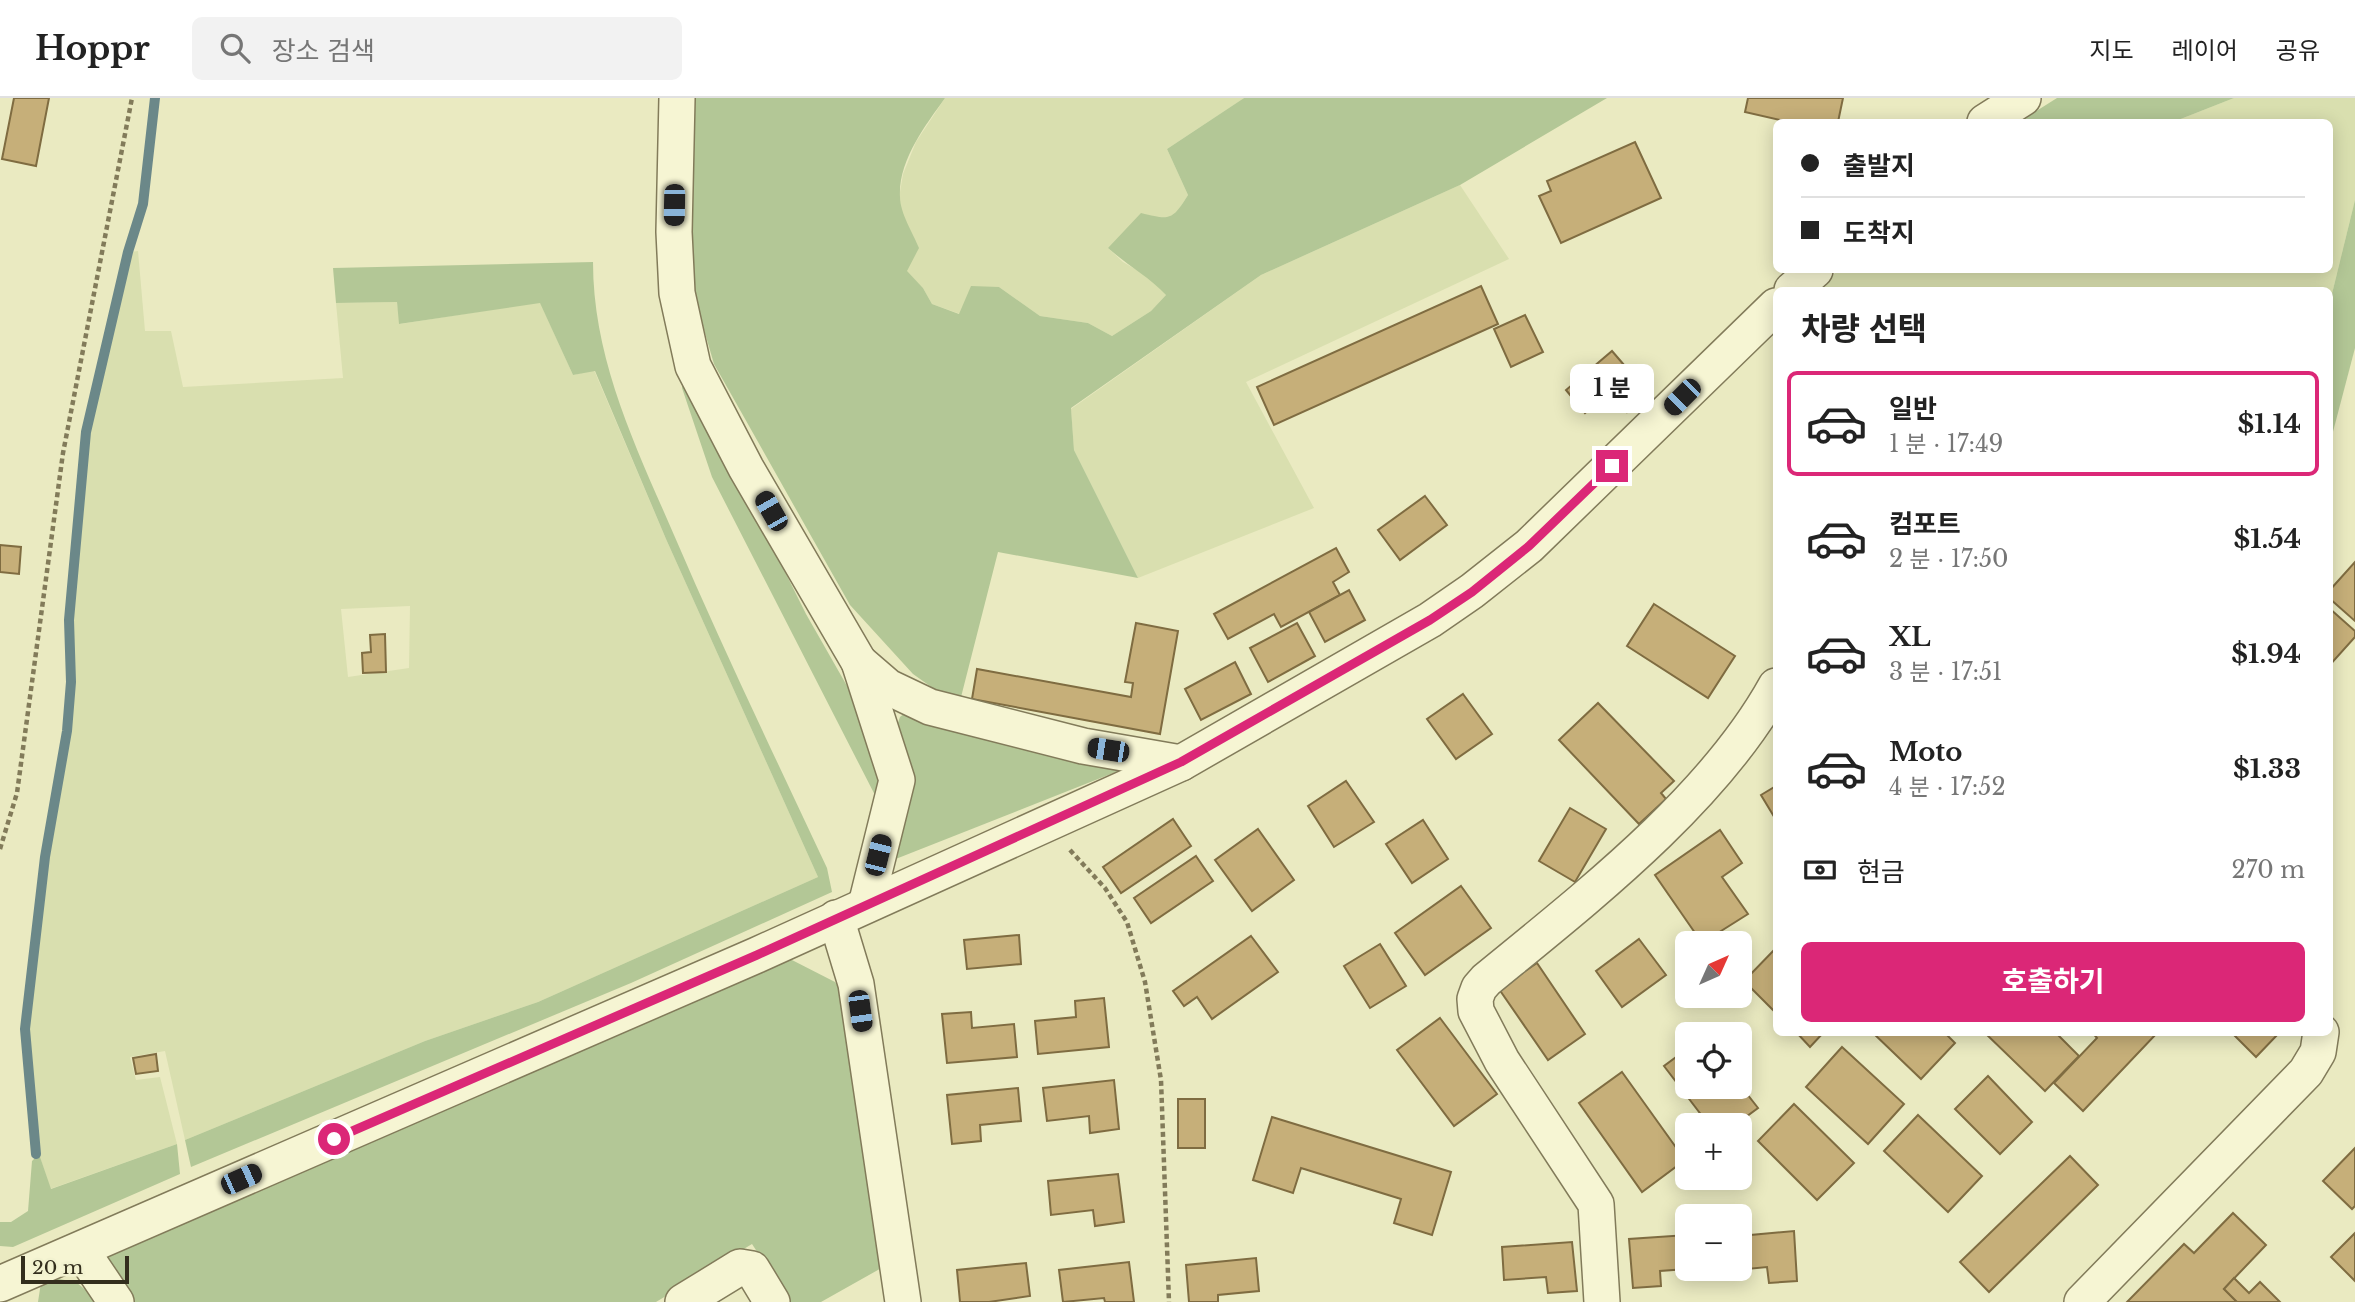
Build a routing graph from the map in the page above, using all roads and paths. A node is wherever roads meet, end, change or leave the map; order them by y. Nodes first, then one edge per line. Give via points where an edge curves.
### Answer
1 (132, 98) edge
2 (677, 98) edge
3 (2023, 98) edge
4 (1990, 119) edge
5 (1812, 273) edge
6 (1795, 287) edge
7 (1773, 309) edge
8 (859, 662) junction
9 (1773, 690) edge
10 (1181, 762) junction
11 (1045, 824) junction
12 (0, 849) edge
13 (851, 912) junction
14 (2320, 1036) edge
15 (81, 1250) junction
16 (0, 1284) edge
17 (116, 1302) edge
18 (684, 1302) edge
19 (772, 1302) edge
20 (903, 1302) edge
21 (1168, 1302) edge
22 (1602, 1302) edge
23 (2082, 1302) edge

1 - 12 path via 63,453 17,793
2 - 8 street via 677,293 693,366 746,468
3 - 4 street
5 - 6 street
7 - 10 street via 1529,546 1472,592
8 - 10 street via 888,687 930,707 1083,746
8 - 13 street via 897,780
9 - 22 street via 1682,809 1486,980 1475,999 1476,1011 1502,1061 1596,1205
10 - 11 street
11 - 13 street
11 - 21 path via 1105,888 1127,922 1145,982 1161,1080
13 - 15 street
13 - 20 street via 856,984
14 - 23 street via 2318,1052 2306,1072
15 - 16 street
15 - 17 street
18 - 19 street via 740,1267 752,1269

